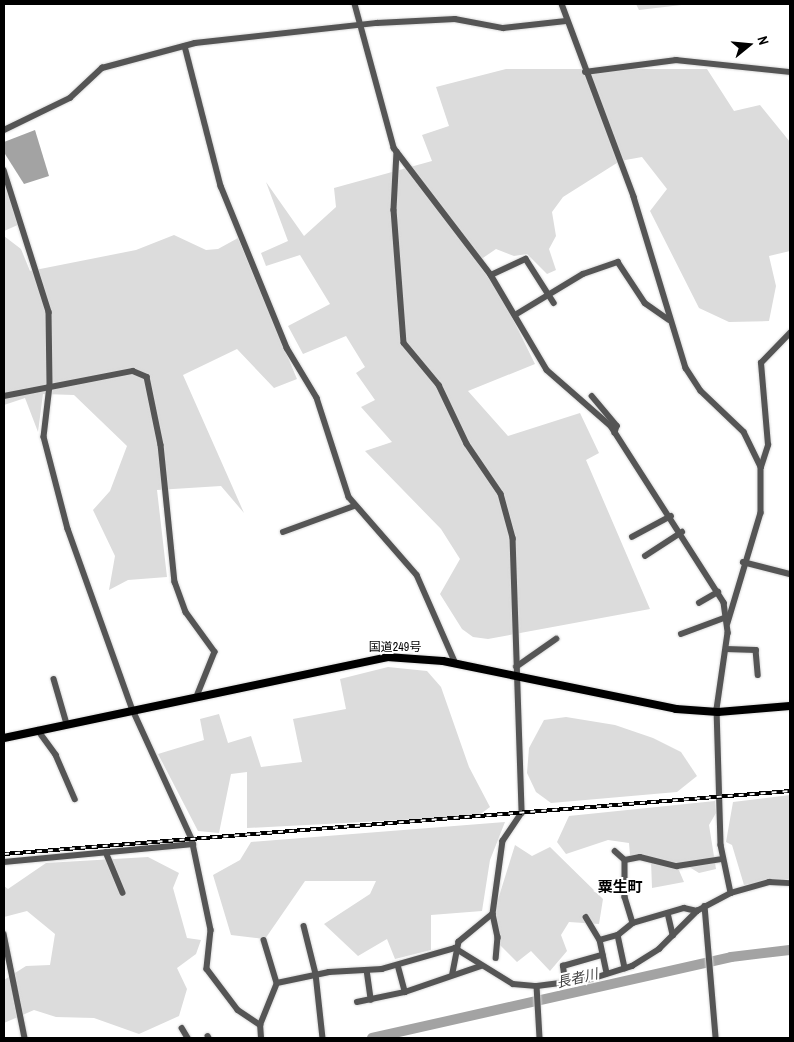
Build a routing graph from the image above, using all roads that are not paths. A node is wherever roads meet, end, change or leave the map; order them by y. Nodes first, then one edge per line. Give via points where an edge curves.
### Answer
1 (355, 4) edge
2 (562, 4) edge
3 (566, 21) junction
4 (359, 27) junction
5 (185, 46) junction
6 (585, 72) junction
7 (790, 72) edge
8 (4, 130) edge
9 (397, 152) junction
10 (4, 170) edge
11 (490, 275) junction
12 (549, 295) junction
13 (554, 303) dead end
14 (515, 315) junction
15 (669, 320) junction
16 (790, 333) edge
17 (50, 386) junction
18 (4, 396) edge
19 (592, 396) dead end
20 (615, 433) junction
21 (760, 467) junction
22 (354, 506) junction
23 (671, 516) junction
24 (283, 532) dead end
25 (682, 532) junction
26 (632, 537) dead end
27 (644, 556) dead end
28 (743, 562) junction
29 (790, 574) edge
30 (718, 592) junction
31 (699, 603) dead end
32 (727, 620) junction
33 (682, 634) dead end
34 (556, 639) dead end
35 (726, 650) junction
36 (456, 664) junction
37 (516, 667) junction
38 (758, 675) dead end
39 (516, 676) junction
40 (54, 679) dead end
41 (198, 694) junction
42 (790, 706) edge
43 (132, 708) junction
44 (718, 712) junction
45 (67, 724) junction
46 (38, 730) junction
47 (4, 738) edge
48 (75, 799) dead end
49 (193, 844) junction
50 (615, 851) dead end
51 (106, 852) junction
52 (722, 859) junction
53 (625, 860) junction
54 (4, 862) edge
55 (790, 883) edge
56 (731, 893) junction
57 (123, 894) dead end
58 (705, 906) junction
59 (697, 911) junction
60 (668, 913) junction
61 (493, 914) junction
62 (586, 917) dead end
63 (633, 923) junction
64 (304, 926) dead end
65 (4, 934) edge
66 (618, 935) junction
67 (673, 935) junction
68 (264, 940) dead end
69 (600, 940) junction
70 (5, 942) edge
71 (455, 948) junction
72 (602, 955) junction
73 (496, 958) dead end
74 (398, 965) junction
75 (481, 966) junction
76 (625, 968) junction
77 (367, 970) junction
78 (453, 973) junction
79 (607, 973) junction
80 (316, 974) junction
81 (565, 981) junction
82 (277, 983) junction
83 (537, 986) junction
84 (405, 992) junction
85 (371, 1000) junction
86 (357, 1002) dead end
87 (260, 1025) junction
88 (182, 1028) dead end
89 (25, 1038) edge
90 (188, 1038) edge
91 (261, 1038) edge
92 (323, 1038) edge
93 (540, 1038) edge
94 (716, 1038) edge

1 - 4 street
2 - 3 street
3 - 4 street via 503,28 455,19
3 - 6 street
4 - 5 street via 291,30
4 - 9 street
5 - 8 street via 102,68 70,98
5 - 22 street via 221,186 287,348 316,398
6 - 7 street via 676,60
6 - 15 street via 634,197
9 - 11 street
9 - 37 street via 394,210 402,334 409,351 439,385 467,444 501,494 513,538
10 - 17 street via 49,312
11 - 12 street via 526,259
11 - 14 street
12 - 13 street
12 - 14 street
12 - 15 street via 618,262 645,303
14 - 20 street via 547,370 599,412
15 - 21 street via 693,379 744,432
16 - 21 street via 761,363 768,445
17 - 18 street
17 - 41 street via 133,371 150,381 175,582 186,612 215,652
17 - 43 street via 44,438 48,460 68,529
19 - 20 street via 617,426
20 - 23 street
21 - 28 street via 761,513
22 - 24 street
22 - 36 street via 417,575
23 - 25 street
23 - 26 street
25 - 27 street
25 - 30 street
28 - 29 street
28 - 32 street
30 - 31 street
30 - 32 street
32 - 33 street
32 - 35 street
34 - 37 street
35 - 38 street via 756,650
35 - 44 street
36 - 39 highway, 国道249号
36 - 41 highway, 国道249号 via 416,658 367,658
37 - 39 street
39 - 44 highway, 国道249号 via 676,709
39 - 61 street via 522,813 503,841
40 - 45 street
41 - 43 highway, 国道249号
42 - 44 highway, 国道249号
43 - 45 highway, 国道249号
43 - 49 street
44 - 52 street
45 - 46 highway, 国道249号
46 - 47 highway, 国道249号
46 - 48 street via 56,754
49 - 51 street
49 - 87 street via 211,930 207,969 238,1010
50 - 53 street
51 - 54 street
51 - 57 street
52 - 53 street via 676,866 640,857
52 - 56 street
53 - 63 street via 626,897
55 - 56 street via 769,882
56 - 58 street
58 - 59 street
58 - 94 street
59 - 60 street via 684,908
59 - 67 street
60 - 63 street
60 - 67 street
61 - 71 street
61 - 73 street via 498,937
62 - 69 street
63 - 66 street
64 - 80 street
65 - 70 street
66 - 69 street
66 - 76 street
67 - 76 street
68 - 82 street
69 - 72 street
70 - 89 street
71 - 74 street
71 - 75 street
71 - 78 street
72 - 79 street
72 - 81 street via 563,966
74 - 77 street
74 - 84 street
75 - 78 street
75 - 83 street via 505,982
76 - 79 street
77 - 80 street
77 - 85 street
78 - 84 street
79 - 81 street
80 - 82 street
80 - 92 street
81 - 83 street
82 - 87 street
83 - 93 street
84 - 85 street
85 - 86 street
87 - 91 street
88 - 90 street

